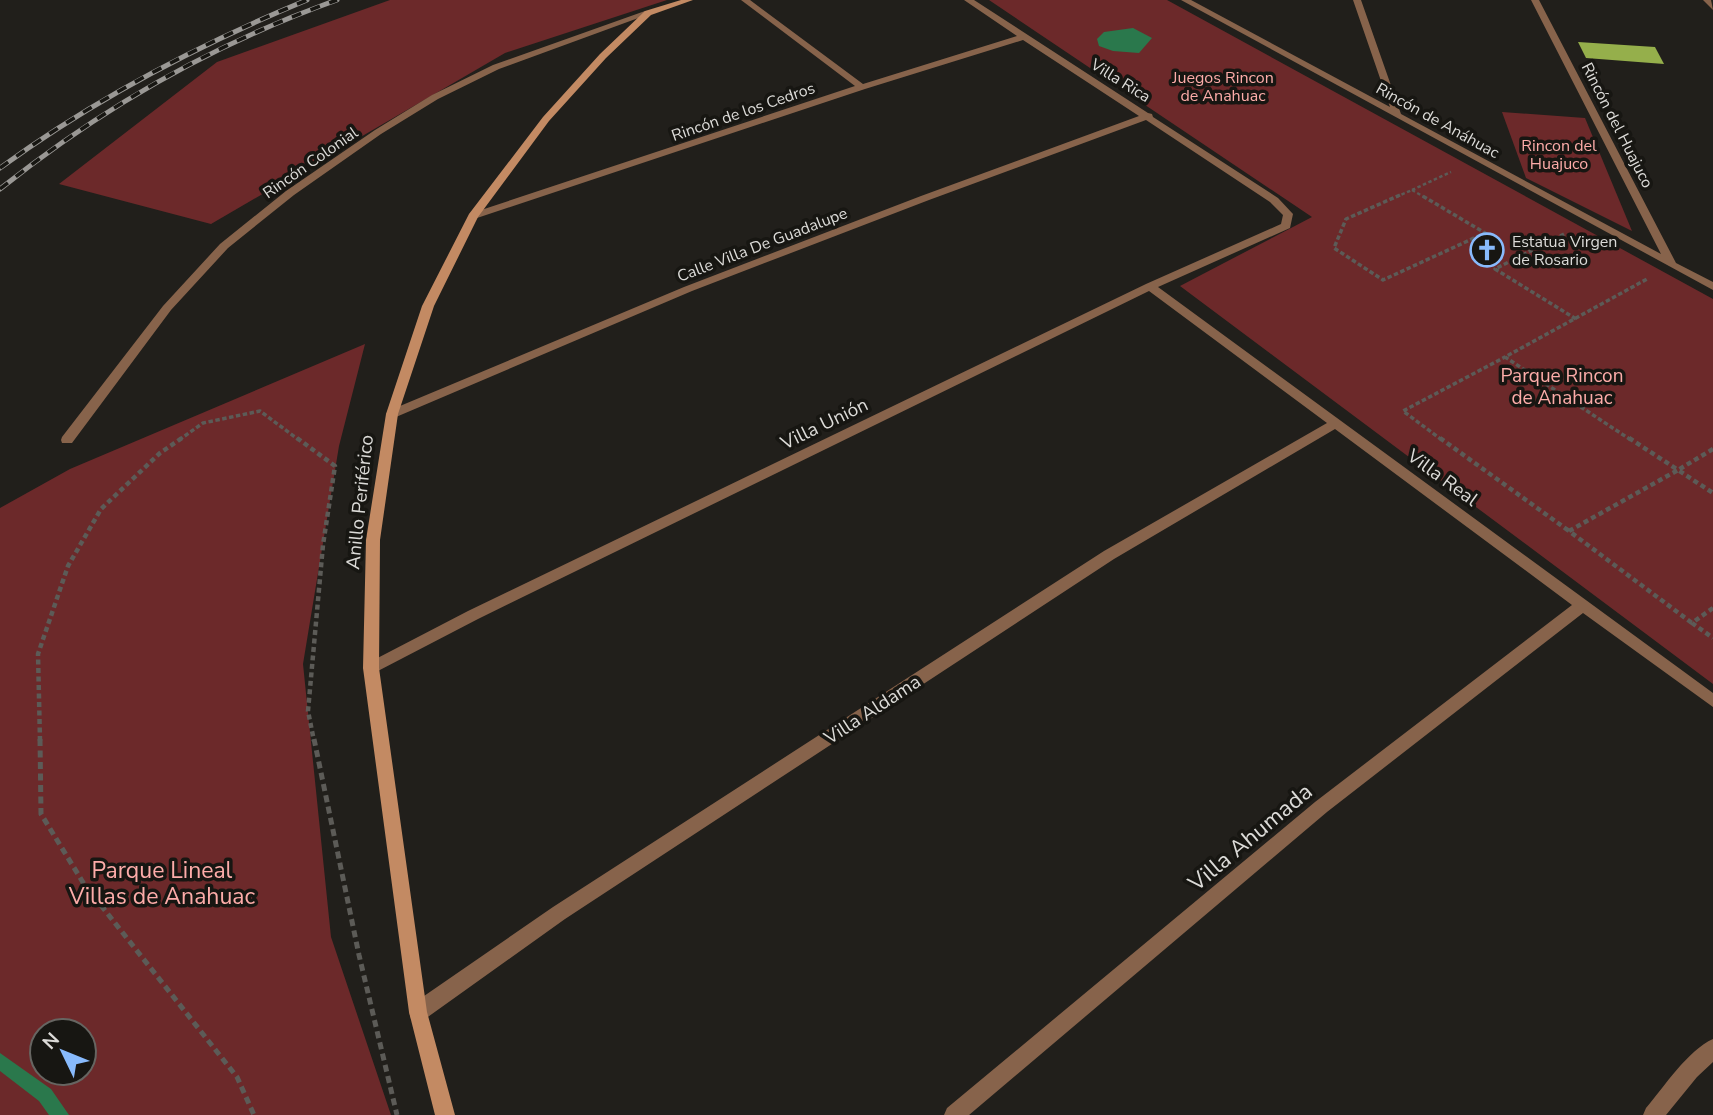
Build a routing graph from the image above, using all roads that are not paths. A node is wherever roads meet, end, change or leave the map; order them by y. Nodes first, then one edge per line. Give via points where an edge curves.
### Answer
1 (689, 0) edge
2 (745, 0) edge
3 (968, 0) edge
4 (1185, 0) edge
5 (1357, 0) edge
6 (1535, 0) edge
7 (1707, 0) edge
8 (1713, 8) edge
9 (648, 13) junction
10 (1023, 37) junction
11 (862, 87) junction
12 (1398, 115) junction
13 (1149, 116) junction
14 (1288, 214) joint
15 (473, 216) junction
16 (1672, 265) junction
17 (1150, 286) junction
18 (1713, 287) edge
19 (392, 414) junction
20 (1336, 423) junction
21 (67, 440) dead end
22 (1584, 604) junction
23 (371, 668) junction
24 (1713, 701) edge
25 (418, 1012) junction
26 (1713, 1049) edge
27 (445, 1115) edge
28 (954, 1115) edge
29 (1653, 1115) edge

1 - 9 street, Anillo Periférico
2 - 11 street
3 - 10 street, Villa Rica
4 - 12 street, Rincón de Anáhuac
5 - 12 street
6 - 16 street, Rincón del Huajuco
7 - 8 street
9 - 15 street, Anillo Periférico via 546,119
9 - 21 street, Rincón Colonial via 496,67 435,97 290,193 224,246 167,308
10 - 11 street, Rincón de los Cedros
10 - 13 street, Villa Rica
11 - 15 street, Rincón de los Cedros
12 - 16 street, Rincón de Anáhuac
13 - 14 street, Villa Rica via 1275,200
13 - 19 street, Calle Villa De Guadalupe via 688,289
14 - 17 street, Villa Unión via 1282,229
15 - 19 street, Anillo Periférico via 428,306
16 - 18 street, Rincón de Anáhuac
17 - 20 street, Villa Real
17 - 23 street, Villa Unión
19 - 23 street, Anillo Periférico via 373,540
20 - 22 street, Villa Real
20 - 25 street, Villa Aldama via 1108,555 559,913
22 - 24 street, Villa Real
22 - 28 street, Villa Ahumada via 1321,807
23 - 25 street, Anillo Periférico
25 - 27 street, Anillo Periférico
26 - 29 street

